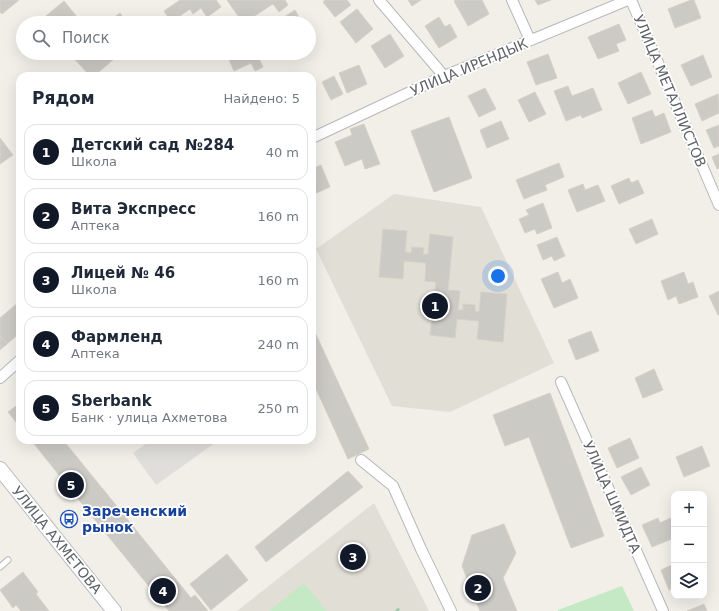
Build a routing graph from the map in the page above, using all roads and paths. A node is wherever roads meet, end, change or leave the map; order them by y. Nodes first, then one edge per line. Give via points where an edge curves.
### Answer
1 (379, 0) edge
2 (512, 0) edge
3 (628, 0) edge
4 (631, 0) edge
5 (530, 40) junction
6 (444, 76) junction
7 (316, 136) edge
8 (719, 204) edge
9 (16, 364) edge
10 (0, 378) edge
11 (561, 382) dead end
12 (361, 460) dead end
13 (0, 469) edge
14 (8, 560) dead end
15 (0, 567) edge
16 (400, 608) dead end
17 (114, 611) edge
18 (396, 611) edge
19 (451, 611) edge
20 (663, 611) edge

1 - 6 street
2 - 5 street
3 - 5 street, УЛИЦА ИРЕНДЫК
4 - 8 street, УЛИЦА МЕТАЛЛИСТОВ
5 - 6 street, УЛИЦА ИРЕНДЫК
6 - 7 street, УЛИЦА ИРЕНДЫК
9 - 10 street
11 - 20 street, УЛИЦА ШМИДТА
12 - 19 street via 393,486
13 - 17 main road, УЛИЦА АХМЕТОВА
14 - 15 lane
16 - 18 path

